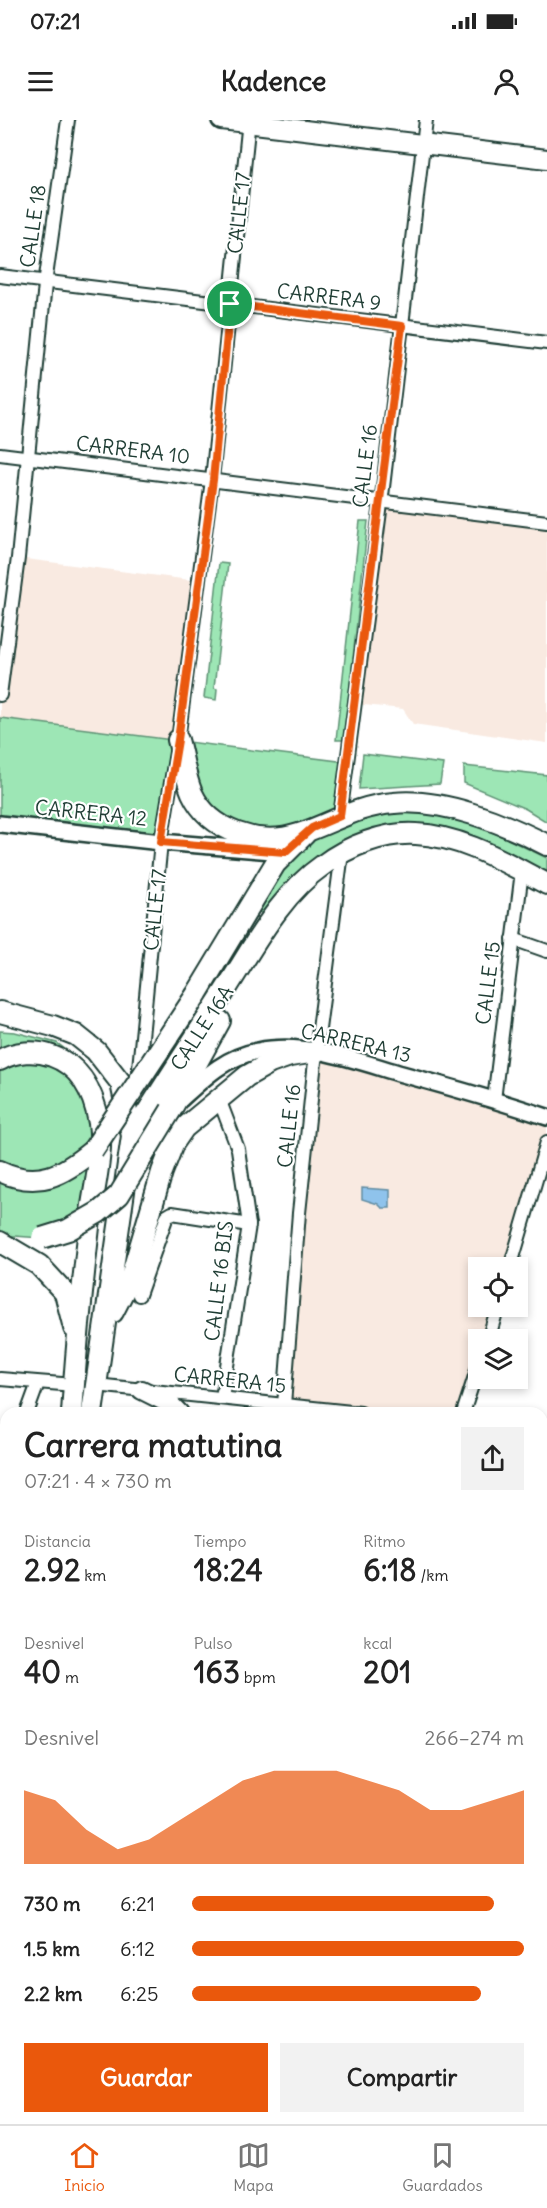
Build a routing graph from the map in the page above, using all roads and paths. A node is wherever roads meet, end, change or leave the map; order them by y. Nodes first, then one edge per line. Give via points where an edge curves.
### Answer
1 (68, 120) edge
2 (221, 120) edge
3 (426, 120) edge
4 (249, 122) edge
5 (423, 144) junction
6 (547, 159) edge
7 (0, 276) edge
8 (45, 281) junction
9 (230, 304) junction
10 (402, 326) junction
11 (547, 343) edge
12 (0, 454) edge
13 (27, 456) junction
14 (213, 480) junction
15 (381, 502) junction
16 (547, 522) edge
17 (4, 635) edge
18 (0, 695) edge
19 (178, 740) junction
20 (340, 816) junction
21 (0, 824) edge
22 (312, 828) junction
23 (161, 842) junction
24 (546, 843) edge
25 (285, 852) junction
26 (342, 853) junction
27 (522, 871) junction
28 (547, 884) edge
29 (271, 920) junction
30 (513, 939) junction
31 (547, 951) edge
32 (0, 1012) edge
33 (316, 1052) junction
34 (0, 1060) edge
35 (219, 1099) junction
36 (494, 1100) junction
37 (171, 1110) junction
38 (547, 1117) edge
39 (132, 1136) junction
40 (547, 1142) edge
41 (97, 1144) junction
42 (0, 1171) edge
43 (249, 1225) junction
44 (0, 1242) edge
45 (513, 1257) edge
46 (139, 1295) dead end
47 (105, 1328) junction
48 (0, 1379) edge
49 (38, 1383) junction
50 (74, 1385) junction
51 (96, 1385) junction
52 (471, 1389) edge
53 (142, 1390) junction
54 (222, 1398) junction
55 (284, 1405) junction
56 (29, 1407) edge
57 (72, 1407) edge
58 (93, 1407) edge
59 (173, 1407) edge
60 (303, 1407) edge
61 (465, 1407) edge

1 - 8 street, CALLE 18
2 - 4 main road
3 - 5 street, CALLE 16
4 - 5 main road
4 - 9 street, CALLE 17
5 - 6 main road
5 - 10 street, CALLE 16
7 - 8 street, CARRERA 9
8 - 9 street, CARRERA 9
8 - 13 street, CALLE 18
9 - 10 street, CARRERA 9
9 - 14 street, CALLE 17
10 - 11 street, CARRERA 9
10 - 15 street, CALLE 16
12 - 13 street, CARRERA 10
13 - 14 street, CARRERA 10
13 - 17 street, CALLE 18 via 18,558
14 - 15 street, CARRERA 10
14 - 19 street, CALLE 17
15 - 16 street, CARRERA 10
15 - 20 street, CALLE 16
17 - 18 street, CALLE 18
19 - 22 main road via 192,792 205,811 223,826 267,839 290,837
19 - 23 street, CALLE 17
20 - 22 main road
20 - 24 main road via 395,802 444,805
21 - 23 street, CARRERA 12
22 - 25 main road, CALLE 16A
23 - 25 street, CARRERA 12
23 - 39 street, CALLE 17
25 - 41 main road, CALLE 16A, bridge
26 - 27 main road via 389,836 416,834 463,843
26 - 29 main road via 300,885
26 - 33 street, CALLE 16
27 - 28 main road
27 - 30 street, CALLE 15
29 - 37 main road
29 - 39 main road, CALLE 16A
30 - 31 street
30 - 36 street, CALLE 15
32 - 39 main road via 76,1035 96,1051 121,1083
33 - 35 main road via 270,1063
33 - 36 street, CARRERA 13
33 - 37 street, CARRERA 13 via 258,1050 233,1058 213,1070
33 - 55 street, CALLE 16
34 - 41 main road via 26,1052 45,1053 76,1070 93,1098
35 - 43 street, CALLE 16 BIS via 238,1149
35 - 47 main road via 184,1128 173,1144 131,1277
36 - 38 street, CARRERA 13
37 - 44 main road, bridge via 119,1195 99,1212 68,1230 42,1238
39 - 47 main road, CALLE 17
40 - 45 street
41 - 42 main road via 72,1167 53,1176 32,1180 13,1178
41 - 50 main road
43 - 46 street via 172,1213 167,1216
43 - 54 street, CALLE 16 BIS
44 - 50 main road via 39,1265 65,1293 74,1326
47 - 51 main road, CALLE 17
48 - 49 street
49 - 50 street
49 - 56 street
50 - 57 main road
51 - 53 street, CARRERA 15
51 - 58 main road, CALLE 17
52 - 61 street
53 - 54 street, CARRERA 15
53 - 59 main road
54 - 55 street, CARRERA 15
55 - 60 street, CARRERA 15

